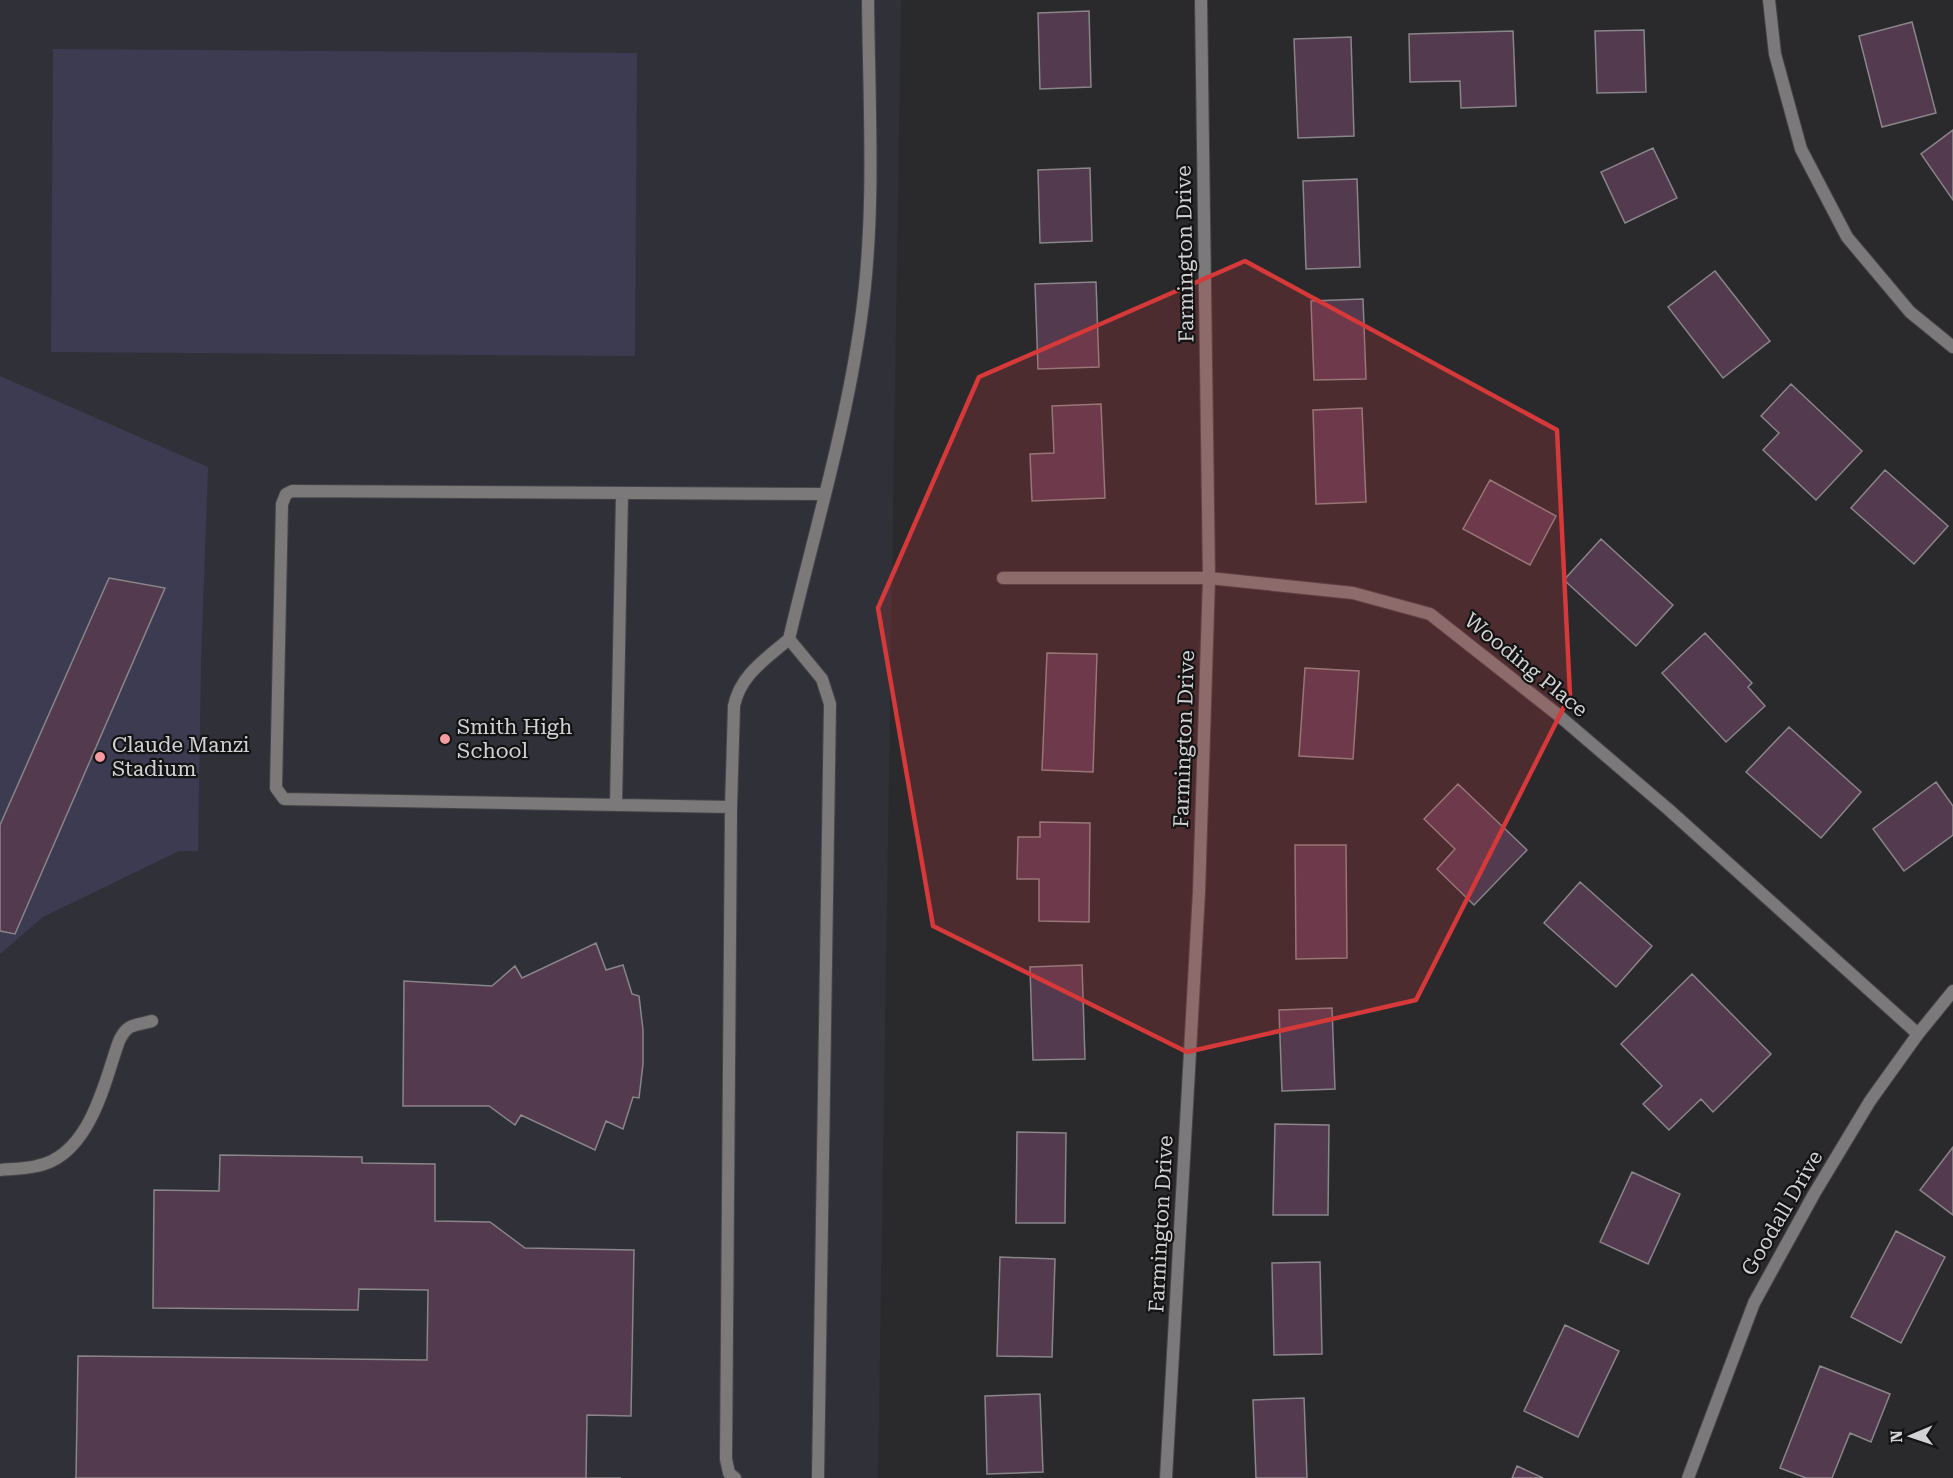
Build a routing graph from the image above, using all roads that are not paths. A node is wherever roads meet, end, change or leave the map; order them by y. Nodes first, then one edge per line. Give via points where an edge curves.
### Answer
1 (868, 0) edge
2 (1202, 0) edge
3 (1769, 0) edge
4 (1953, 347) edge
5 (823, 494) junction
6 (622, 495) junction
7 (1003, 578) dead end
8 (1209, 578) junction
9 (789, 639) junction
10 (616, 805) junction
11 (731, 807) junction
12 (1953, 991) edge
13 (152, 1021) dead end
14 (1918, 1034) junction
15 (0, 1170) edge
16 (735, 1478) edge
17 (818, 1478) edge
18 (1166, 1478) edge
19 (1688, 1478) edge

1 - 5 street via 870,226 862,317 847,404
2 - 8 street, Farmington Drive
3 - 4 street via 1775,54 1801,149 1847,237 1910,312
5 - 6 street
5 - 9 street
6 - 10 street
6 - 10 street via 292,491 286,494 282,504 276,777 276,788 284,798
7 - 8 street, Wooding Place
8 - 14 street, Wooding Place via 1353,593 1430,614 1684,823
8 - 18 street, Farmington Drive via 1199,892
9 - 11 street via 737,690
9 - 17 street via 822,679 830,704
10 - 11 street
11 - 16 street via 726,1460 729,1473
12 - 14 street, Goodall Drive
13 - 15 street via 130,1027 121,1036 97,1111 64,1151 38,1166
14 - 19 street, Goodall Drive via 1865,1110 1754,1303

